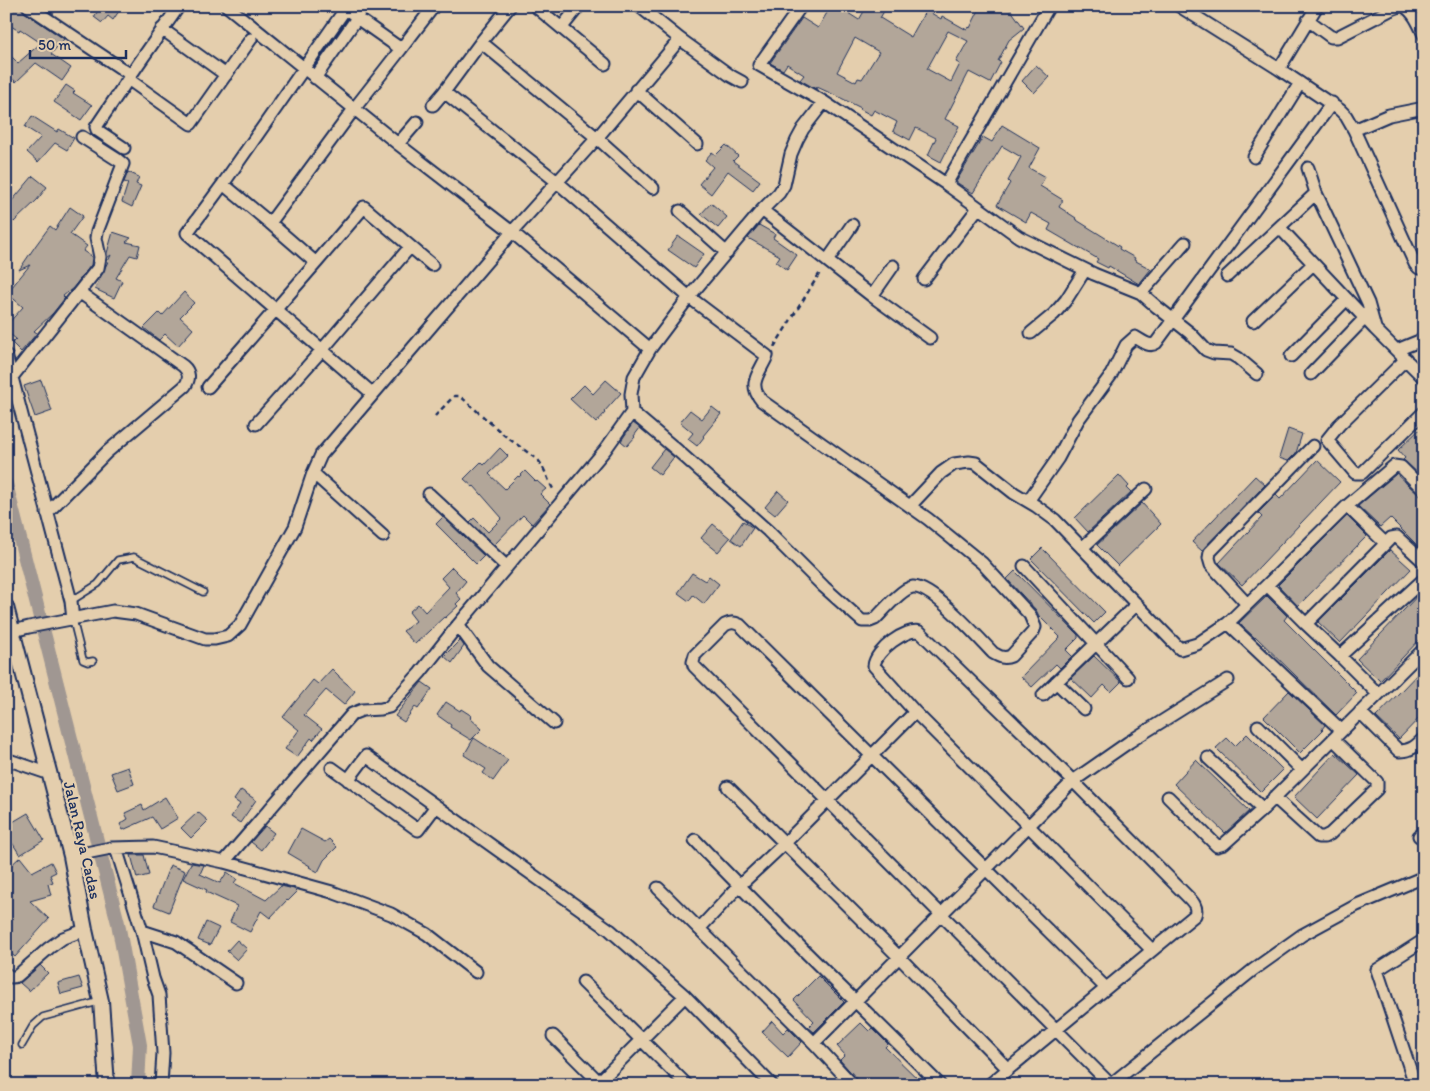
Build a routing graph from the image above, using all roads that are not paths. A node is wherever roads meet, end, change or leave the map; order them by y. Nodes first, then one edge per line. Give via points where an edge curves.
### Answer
1 (28, 6) edge
2 (179, 6) edge
3 (227, 6) edge
4 (362, 6) edge
5 (434, 6) edge
6 (510, 6) edge
7 (535, 6) edge
8 (579, 6) edge
9 (639, 6) edge
10 (1049, 6) edge
11 (1180, 6) edge
12 (1317, 6) edge
13 (1402, 6) edge
14 (346, 7) edge
15 (798, 7) edge
16 (357, 18) junction
17 (1308, 20) junction
18 (562, 27) junction
19 (162, 30) junction
20 (1424, 35) edge
21 (680, 38) junction
22 (251, 39) dead end
23 (481, 42) junction
24 (400, 49) junction
25 (605, 64) dead end
26 (303, 68) junction
27 (1279, 69) junction
28 (226, 74) junction
29 (129, 77) junction
30 (315, 78) junction
31 (742, 82) dead end
32 (1300, 83) junction
33 (636, 90) junction
34 (444, 92) junction
35 (824, 102) junction
36 (1332, 104) junction
37 (433, 105) dead end
38 (1424, 108) edge
39 (354, 109) junction
40 (417, 122) dead end
41 (1354, 130) junction
42 (82, 138) dead end
43 (597, 138) junction
44 (398, 144) junction
45 (696, 144) dead end
46 (124, 148) dead end
47 (1254, 158) dead end
48 (1308, 168) dead end
49 (556, 182) junction
50 (223, 184) junction
51 (946, 184) junction
52 (653, 188) dead end
53 (1316, 194) junction
54 (978, 208) junction
55 (762, 210) junction
56 (680, 211) dead end
57 (270, 223) junction
58 (852, 225) dead end
59 (1280, 228) junction
60 (512, 232) junction
61 (1185, 243) dead end
62 (410, 247) junction
63 (727, 253) junction
64 (827, 261) junction
65 (316, 263) junction
66 (1313, 264) junction
67 (432, 265) dead end
68 (893, 266) dead end
69 (1424, 269) edge
70 (1084, 270) junction
71 (1226, 276) dead end
72 (924, 279) dead end
73 (79, 292) junction
74 (1141, 292) junction
75 (872, 296) junction
76 (689, 297) junction
77 (1347, 299) junction
78 (275, 309) junction
79 (1365, 318) junction
80 (1173, 319) junction
81 (1253, 321) dead end
82 (1375, 329) junction
83 (1031, 333) dead end
84 (930, 338) dead end
85 (1424, 339) edge
86 (650, 349) junction
87 (322, 350) junction
88 (1397, 350) junction
89 (6, 355) edge
90 (1291, 356) dead end
91 (1406, 359) junction
92 (1257, 374) dead end
93 (1310, 374) dead end
94 (12, 377) junction
95 (1424, 378) edge
96 (208, 387) dead end
97 (373, 394) junction
98 (632, 412) junction
99 (1424, 412) edge
100 (256, 424) dead end
101 (1313, 446) dead end
102 (313, 472) junction
103 (1146, 489) dead end
104 (1424, 490) edge
105 (429, 494) dead end
106 (1028, 501) junction
107 (910, 506) junction
108 (1347, 506) junction
109 (47, 513) junction
110 (383, 536) dead end
111 (1386, 543) junction
112 (1082, 548) junction
113 (1424, 562) edge
114 (1024, 566) dead end
115 (507, 567) junction
116 (1424, 579) edge
117 (1267, 584) junction
118 (203, 592) dead end
119 (70, 601) junction
120 (1137, 604) junction
121 (1247, 604) junction
122 (6, 606) edge
123 (73, 620) junction
124 (1228, 623) junction
125 (1306, 624) junction
126 (458, 625) junction
127 (13, 631) junction
128 (1097, 643) junction
129 (1424, 650) edge
130 (1340, 656) junction
131 (93, 661) dead end
132 (1128, 678) dead end
133 (1228, 680) dead end
134 (1056, 682) junction
135 (1378, 694) junction
136 (1043, 695) dead end
137 (1084, 709) dead end
138 (915, 712) junction
139 (1360, 712) junction
140 (554, 723) dead end
141 (1258, 726) dead end
142 (1341, 730) junction
143 (1424, 738) edge
144 (1332, 739) junction
145 (871, 755) junction
146 (1208, 758) dead end
147 (6, 759) edge
148 (332, 768) dead end
149 (1302, 770) junction
150 (50, 774) junction
151 (348, 780) junction
152 (1073, 781) junction
153 (728, 787) dead end
154 (1168, 797) dead end
155 (1274, 797) junction
156 (828, 800) junction
157 (436, 806) junction
158 (1263, 809) junction
159 (1029, 825) junction
160 (695, 840) dead end
161 (785, 843) junction
162 (114, 848) junction
163 (71, 856) junction
164 (224, 862) junction
165 (986, 869) junction
166 (1424, 877) edge
167 (739, 886) junction
168 (658, 888) dead end
169 (941, 914) junction
170 (699, 929) junction
171 (85, 930) junction
172 (142, 931) junction
173 (1424, 940) edge
174 (1152, 950) junction
175 (899, 957) junction
176 (476, 972) dead end
177 (6, 974) edge
178 (584, 982) dead end
179 (236, 983) dead end
180 (1106, 988) junction
181 (685, 996) junction
182 (856, 1000) junction
183 (101, 1001) junction
184 (1056, 1030) junction
185 (553, 1036) dead end
186 (642, 1040) junction
187 (814, 1043) junction
188 (22, 1045) dead end
189 (1008, 1069) junction
190 (1417, 1079) edge
191 (599, 1084) edge
192 (1110, 1084) edge
193 (107, 1085) edge
194 (161, 1085) edge
195 (687, 1085) edge
196 (772, 1085) edge
197 (853, 1085) edge
198 (940, 1085) edge
199 (990, 1085) edge

1 - 29 street
2 - 19 street
3 - 26 street
4 - 16 street
5 - 24 street
6 - 23 street
7 - 18 street
8 - 18 street
9 - 21 street
10 - 51 street
11 - 27 street
12 - 17 street
13 - 17 street via 1337,37 1331,37
13 - 20 street via 1409,9
14 - 16 street
14 - 26 street
15 - 35 street via 759,65
16 - 24 street
16 - 30 street
17 - 27 street
18 - 25 street
19 - 28 street
19 - 29 street
21 - 31 street
21 - 33 street
22 - 28 street
23 - 34 street
23 - 43 street
24 - 39 street
26 - 30 street
26 - 50 street
27 - 32 street
28 - 29 street via 191,124
29 - 46 street via 96,127
30 - 39 street
32 - 36 street
32 - 47 street
33 - 43 street
33 - 45 street
34 - 37 street
34 - 49 street
35 - 51 street
35 - 55 street via 797,140 784,185
36 - 41 street via 1346,116
36 - 80 street
38 - 41 street via 1389,115
39 - 44 street
39 - 57 street
40 - 44 street
41 - 69 street via 1416,264
42 - 73 street via 123,164 97,232 98,268
43 - 49 street
43 - 52 street
44 - 60 street
48 - 53 street
49 - 60 street
49 - 76 street
50 - 57 street
50 - 78 street via 187,233
51 - 54 street
53 - 59 street
53 - 82 street via 1368,302
54 - 70 street via 1019,237
54 - 72 street
55 - 63 street
55 - 64 street
56 - 63 street
57 - 65 street
58 - 64 street
59 - 66 street
59 - 71 street
60 - 86 street
60 - 97 street
61 - 74 street
62 - 65 street via 364,207
62 - 67 street
62 - 87 street
63 - 76 street
64 - 75 street
65 - 78 street
66 - 77 street
66 - 81 street
68 - 75 street
70 - 74 street
70 - 83 street via 1066,300
73 - 94 street
73 - 109 street via 183,366 189,378 185,386 107,452
74 - 80 street
75 - 84 street
76 - 86 street
76 - 107 street via 768,356 754,386 762,401
77 - 79 street
77 - 90 street
78 - 87 street
78 - 96 street
79 - 82 street
79 - 93 street
80 - 92 street via 1206,350 1231,354
80 - 106 street via 1154,345 1135,337 1129,341 1111,375 1078,420 1058,458
82 - 88 street
85 - 88 street
86 - 98 street via 634,377
87 - 97 street
87 - 100 street
88 - 91 street
89 - 94 street
91 - 95 street
91 - 99 street via 1327,438 1327,442 1355,472 1362,473
94 - 109 street
97 - 102 street via 321,455
98 - 107 street via 768,531 862,620 875,619 905,589 914,586 948,607 1000,657 1011,656 1036,627 1030,615 982,563
98 - 115 street via 605,450
101 - 121 street via 1210,552 1211,565
102 - 110 street
102 - 123 street via 295,527 240,625 228,636 205,639 127,612 114,611
103 - 112 street
104 - 108 street via 1401,467 1394,466
105 - 115 street
106 - 107 street via 976,463 961,462 941,473
106 - 112 street via 1055,520
108 - 111 street
108 - 117 street
109 - 119 street
111 - 113 street via 1397,536
111 - 125 street
112 - 120 street
114 - 128 street
115 - 126 street
116 - 130 street
117 - 121 street
117 - 125 street
118 - 119 lane via 134,557 118,560 98,584
119 - 123 street
120 - 124 street via 1180,649 1197,644
120 - 128 street
121 - 124 street
122 - 127 street, Jalan Raya Cadas
123 - 127 street
123 - 131 lane via 83,660
124 - 142 street
125 - 130 street
126 - 140 street via 488,666
126 - 164 street via 389,707 352,714
127 - 150 street, Jalan Raya Cadas
128 - 132 street
128 - 134 street
129 - 135 street
130 - 135 street
133 - 152 street
134 - 136 street
134 - 137 street
135 - 139 street
138 - 145 street
138 - 152 street via 874,666 874,661 888,645 908,632 916,631
138 - 159 street
139 - 142 street
139 - 143 street via 1399,751 1413,748
141 - 149 street
142 - 144 street
144 - 149 street
144 - 155 street via 1376,782 1377,789 1324,837 1318,837
145 - 156 street
145 - 156 street via 740,625 730,622 725,625 695,655 694,666
145 - 165 street
146 - 158 street
147 - 150 street
148 - 151 street
149 - 155 street
150 - 163 street, Jalan Raya Cadas
151 - 157 street via 366,756
151 - 157 street via 418,830
152 - 159 street
152 - 174 street via 1195,905 1194,916
153 - 161 street
154 - 158 street via 1217,846 1224,844
155 - 158 street
156 - 161 street
156 - 169 street
157 - 181 street via 610,930
159 - 165 street
159 - 174 street
160 - 167 street
161 - 167 street
161 - 175 street
162 - 163 street
162 - 164 street via 153,847
162 - 172 street
163 - 171 street, Jalan Raya Cadas
164 - 176 street via 332,892 390,914 427,934
165 - 169 street
165 - 180 street
166 - 192 street via 1356,905 1302,935
167 - 170 street
167 - 182 street
168 - 170 street
169 - 175 street
169 - 184 street
170 - 187 street
171 - 177 street via 63,938 14,978
171 - 183 street, Jalan Raya Cadas
172 - 179 street via 176,942
172 - 194 street via 159,995
173 - 190 street via 1377,970
174 - 180 street
175 - 182 street
175 - 189 street
178 - 186 street
180 - 184 street
181 - 186 street
181 - 196 street
182 - 187 street
182 - 198 street
183 - 188 lane via 43,1017 33,1026
183 - 193 street, Jalan Raya Cadas
184 - 189 street
184 - 192 street
185 - 191 street
186 - 191 street
186 - 195 street
187 - 197 street
189 - 199 street

